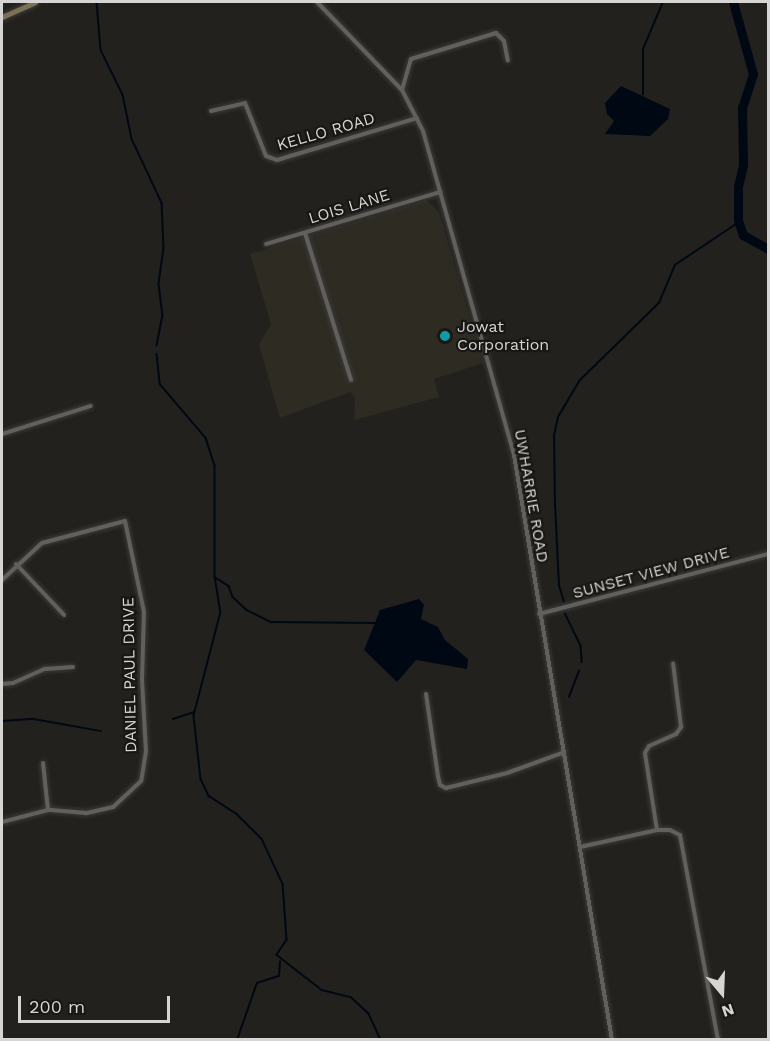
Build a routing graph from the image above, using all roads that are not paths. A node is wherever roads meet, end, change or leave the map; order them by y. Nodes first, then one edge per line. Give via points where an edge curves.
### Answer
1 (35, 2) edge
2 (316, 2) edge
3 (2, 17) edge
4 (508, 61) dead end
5 (402, 90) junction
6 (211, 111) dead end
7 (417, 118) junction
8 (440, 192) junction
9 (304, 233) junction
10 (266, 244) dead end
11 (351, 380) dead end
12 (91, 406) dead end
13 (2, 434) edge
14 (768, 554) edge
15 (16, 564) junction
16 (2, 580) edge
17 (539, 614) junction
18 (63, 615) dead end
19 (673, 663) dead end
20 (73, 667) dead end
21 (2, 684) edge
22 (426, 694) dead end
23 (562, 753) junction
24 (43, 763) dead end
25 (48, 810) junction
26 (2, 822) edge
27 (657, 830) junction
28 (580, 848) junction
29 (612, 1040) edge
30 (718, 1040) edge

1 - 3 street
2 - 5 street, UWHARRIE ROAD
4 - 5 street via 504,41 496,33 411,59
5 - 7 street, UWHARRIE ROAD
6 - 7 street, KELLO ROAD via 243,102 249,107 263,152 272,160
7 - 8 street, UWHARRIE ROAD
8 - 9 street, LOIS LANE
8 - 17 street, UWHARRIE ROAD via 514,455
9 - 10 street, LOIS LANE
9 - 11 street
12 - 13 street
14 - 17 street, SUNSET VIEW DRIVE
15 - 16 street, DANIEL PAUL DRIVE
15 - 18 street
15 - 25 street, DANIEL PAUL DRIVE via 42,543 125,521 144,612 146,751 141,781 129,796 98,812
17 - 23 street, UWHARRIE ROAD
19 - 27 street via 681,727 676,734 649,746 645,753
20 - 21 street via 45,669
22 - 23 street via 440,785 453,788
23 - 28 street, UWHARRIE ROAD
24 - 25 street
25 - 26 street, DANIEL PAUL DRIVE
27 - 28 street
27 - 30 street via 674,831 683,841
28 - 29 street, UWHARRIE ROAD

